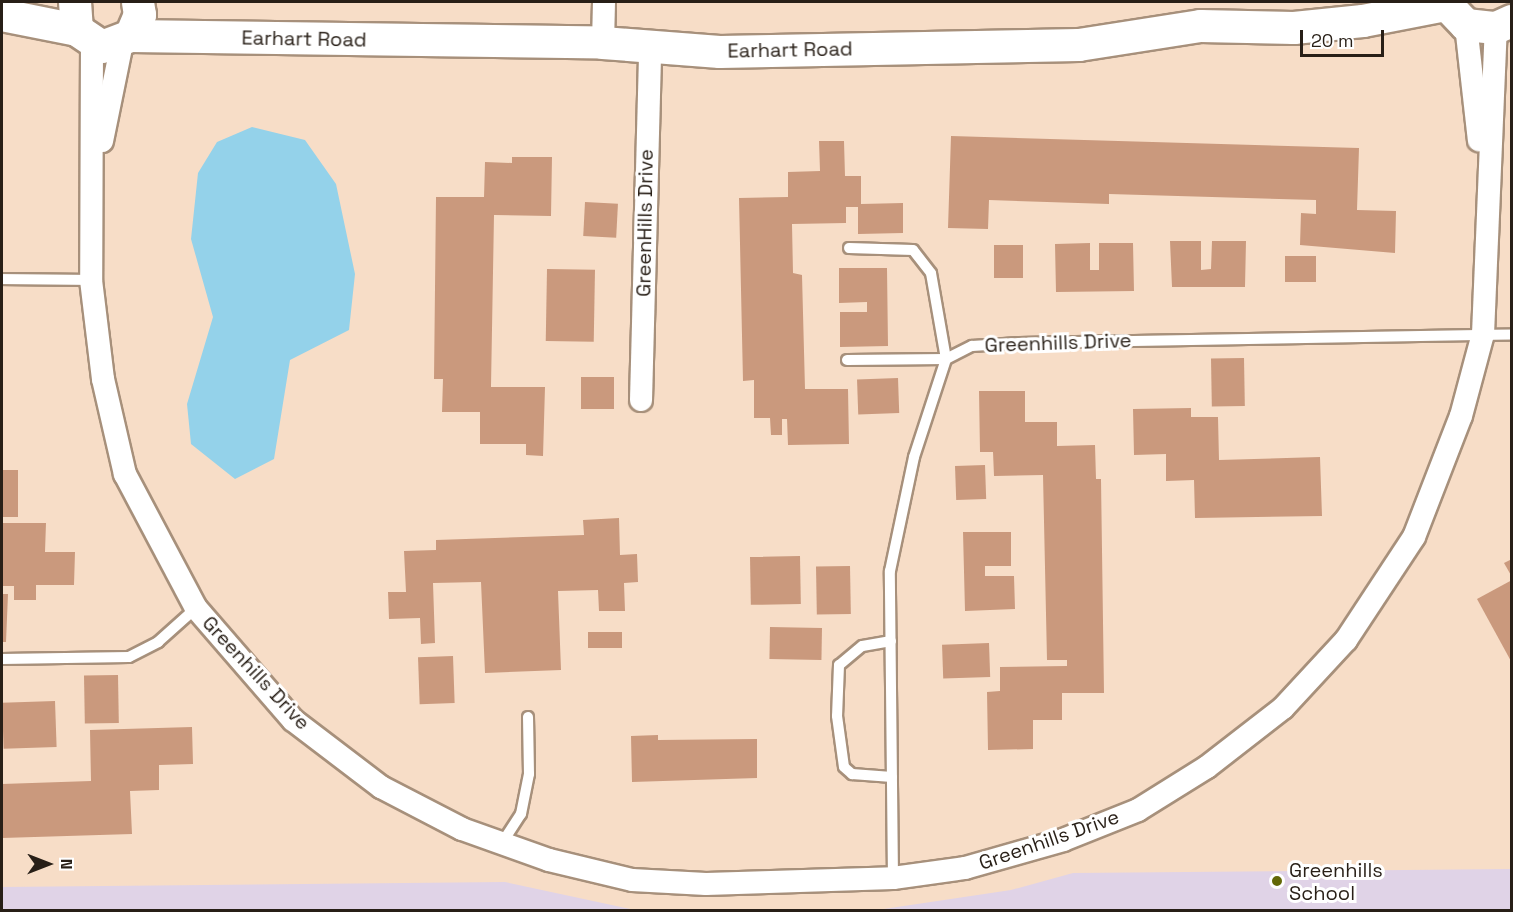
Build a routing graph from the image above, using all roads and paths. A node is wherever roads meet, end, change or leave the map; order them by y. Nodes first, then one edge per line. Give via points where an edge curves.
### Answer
1 (138, 2) edge
2 (604, 2) edge
3 (2, 15) edge
4 (1473, 16) edge
5 (81, 25) edge
6 (127, 40) junction
7 (603, 43) junction
8 (650, 46) junction
9 (91, 198) junction
10 (1486, 204) junction
11 (849, 248) dead end
12 (2, 279) edge
13 (91, 280) junction
14 (1483, 334) junction
15 (1512, 334) edge
16 (946, 359) junction
17 (847, 360) dead end
18 (641, 400) dead end
19 (196, 608) junction
20 (891, 641) junction
21 (2, 659) edge
22 (528, 717) dead end
23 (892, 777) junction
24 (502, 843) junction
25 (893, 878) junction

1 - 6 street via 140,15
2 - 7 street
3 - 5 street, Earhart Road
4 - 8 street, Earhart Road via 1294,28 1201,26 1079,45 720,52
4 - 10 street, Greenhills Drive
4 - 10 street, Greenhills Drive
5 - 6 street, Earhart Road
5 - 9 street, Greenhills Drive
6 - 7 street, Earhart Road
6 - 9 street, Greenhills Drive
7 - 8 street, Earhart Road
8 - 18 street, GreenHills Drive
9 - 13 street, Greenhills Drive
10 - 14 street, Greenhills Drive
11 - 16 lane via 913,250 931,273
12 - 13 lane
13 - 19 street, Greenhills Drive via 104,379 125,474
14 - 15 lane, Greenhills Drive
14 - 16 lane, Greenhills Drive via 1019,343 972,346
14 - 25 street, Greenhills Drive via 1461,416 1414,537 1346,640 1283,708 1207,767 1138,810 1063,840 965,868
16 - 17 lane
16 - 20 lane via 914,457 890,571
19 - 21 lane, Greenhills Drive via 158,642 129,657
19 - 24 street, Greenhills Drive via 293,720 381,787
20 - 23 lane
20 - 23 lane via 862,646 840,664 837,716 844,767 852,774
22 - 24 lane via 529,774 521,814
23 - 25 lane
24 - 25 street, Greenhills Drive via 632,880 706,884

